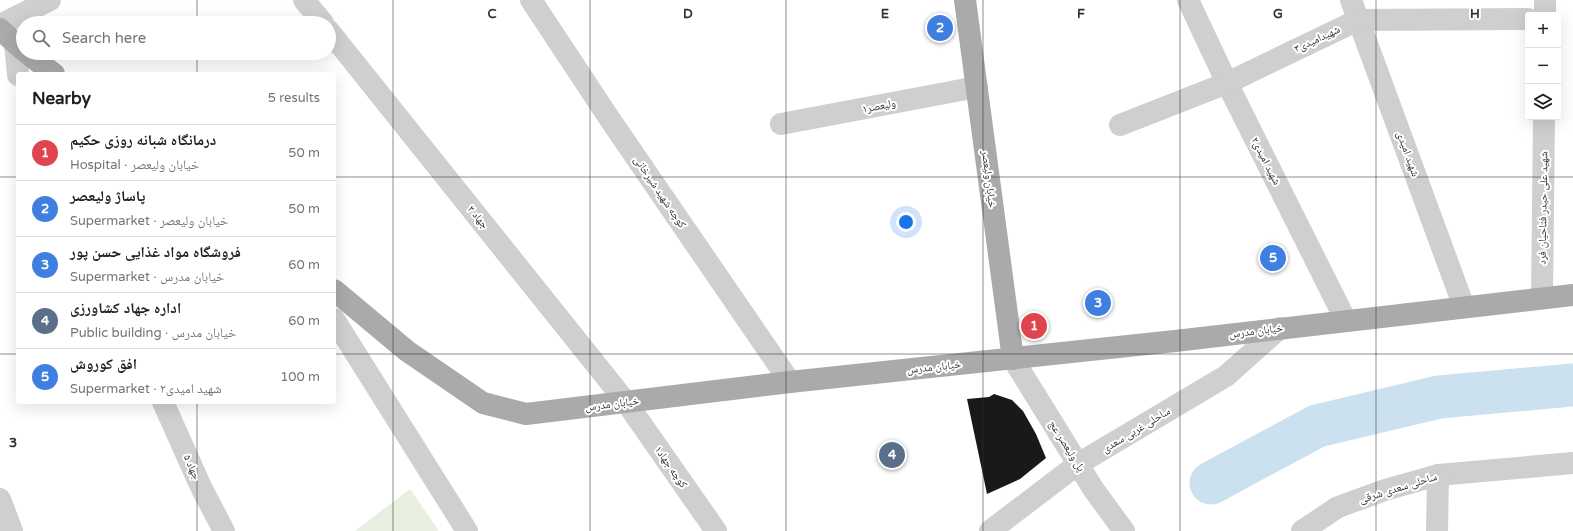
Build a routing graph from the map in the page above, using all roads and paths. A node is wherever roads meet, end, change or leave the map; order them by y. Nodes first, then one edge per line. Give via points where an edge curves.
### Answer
1 (50, 0) edge
2 (304, 0) edge
3 (531, 0) edge
4 (965, 0) edge
5 (1188, 0) edge
6 (1545, 0) edge
7 (1355, 10) edge
8 (1545, 12) edge
9 (18, 16) edge
10 (317, 16) edge
11 (16, 17) edge
12 (1525, 19) edge
13 (0, 25) edge
14 (336, 40) edge
15 (17, 60) edge
16 (36, 60) edge
17 (18, 72) edge
18 (51, 72) edge
19 (1227, 82) junction
20 (977, 87) junction
21 (1544, 120) edge
22 (781, 124) dead end
23 (1120, 125) dead end
24 (336, 292) edge
25 (1573, 295) edge
26 (1542, 298) junction
27 (1464, 307) junction
28 (336, 321) edge
29 (1346, 321) junction
30 (1280, 328) junction
31 (1013, 358) junction
32 (790, 382) junction
33 (626, 402) junction
34 (164, 404) edge
35 (1573, 463) edge
36 (1078, 464) junction
37 (1438, 475) junction
38 (0, 500) edge
39 (12, 531) edge
40 (224, 531) edge
41 (467, 531) edge
42 (716, 531) edge
43 (990, 531) edge
44 (1124, 531) edge
45 (1302, 531) edge
46 (1437, 531) edge

1 - 9 street
2 - 10 street
3 - 32 street, کوچه شهید شیرخانی
4 - 20 main road, خیابان ولیعصر
5 - 19 street, شهید امیدی۲
6 - 8 street
7 - 12 street, شهیدامیدی۳
7 - 19 street, شهیدامیدی۳
7 - 27 street, شهید امیدی
11 - 13 street
14 - 33 street, جهاد ۲
15 - 17 street
16 - 18 main road
19 - 23 street, شهیدامیدی۳
19 - 29 street, شهید امیدی۲
20 - 22 street, ولیعصر۱
20 - 31 main road, خیابان ولیعصر
21 - 26 street, شهید علی حیدر فتاحیان فرد
24 - 33 main road, خیابان مدرس via 407,351 483,403 526,414
25 - 26 main road, خیابان مدرس
26 - 27 main road, خیابان مدرس
27 - 29 main road, خیابان مدرس
28 - 41 street
29 - 30 main road, خیابان مدرس
30 - 31 main road, خیابان مدرس via 1175,342
30 - 36 street, ساحلی غربی سعدی via 1226,376
31 - 32 main road, خیابان مدرس
31 - 36 street, پل ولیعصر عج
32 - 33 main road, خیابان مدرس
33 - 42 street, کوچه جهاد۱
34 - 40 street, جهاد ۵
35 - 37 street, ساحلی سعدی شرقی
36 - 43 street, ساحلی غربی سعدی
36 - 44 street, پل ولیعصر عج
37 - 45 street, ساحلی سعدی شرقی via 1338,507
37 - 46 street
38 - 39 street

